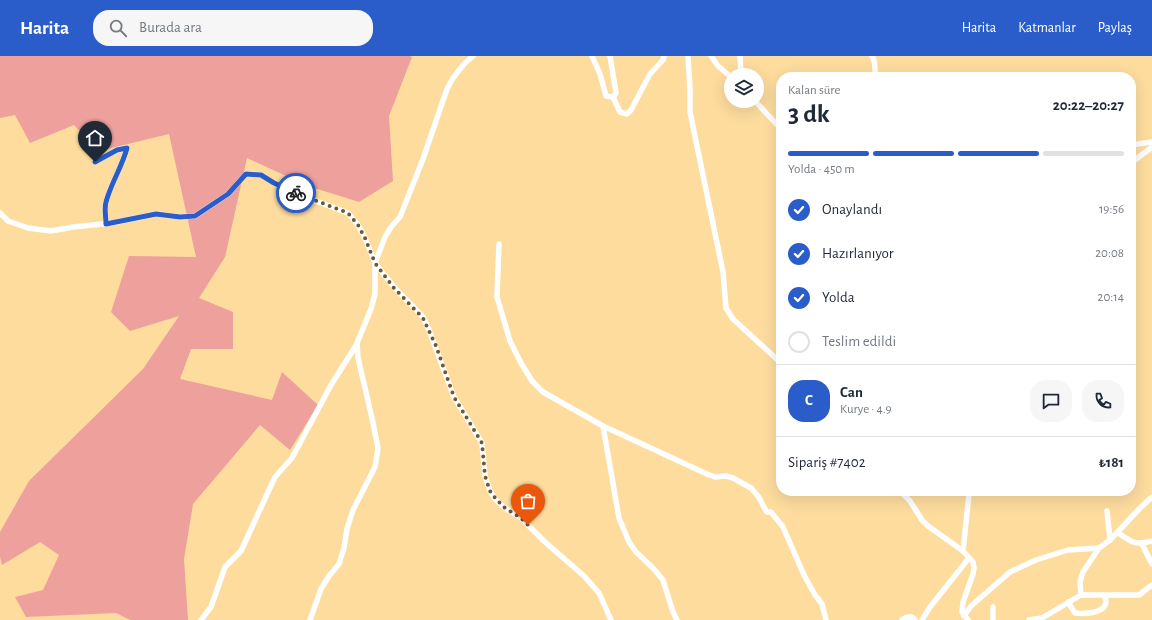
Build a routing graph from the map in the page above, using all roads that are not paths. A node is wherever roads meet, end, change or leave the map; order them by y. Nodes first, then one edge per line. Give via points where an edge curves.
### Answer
1 (474, 56) edge
2 (592, 56) edge
3 (610, 56) edge
4 (664, 56) edge
5 (688, 56) edge
6 (711, 56) edge
7 (740, 56) edge
8 (872, 56) edge
9 (741, 68) edge
10 (724, 71) edge
11 (875, 72) edge
12 (613, 98) junction
13 (762, 108) edge
14 (776, 124) edge
15 (1152, 142) edge
16 (1136, 144) edge
17 (1152, 147) edge
18 (1136, 159) edge
19 (95, 162) dead end
20 (0, 213) edge
21 (106, 224) junction
22 (499, 244) dead end
23 (375, 263) junction
24 (357, 343) junction
25 (776, 358) edge
26 (603, 426) junction
27 (905, 496) edge
28 (968, 496) edge
29 (1152, 497) edge
30 (1107, 511) dead end
31 (1117, 532) junction
32 (1110, 540) junction
33 (1152, 541) edge
34 (1142, 544) junction
35 (1099, 548) junction
36 (963, 551) junction
37 (969, 558) junction
38 (1152, 564) edge
39 (1152, 585) edge
40 (1081, 595) junction
41 (1103, 595) junction
42 (1068, 602) junction
43 (994, 606) dead end
44 (966, 618) edge
45 (1043, 619) edge
46 (201, 620) edge
47 (310, 620) edge
48 (611, 620) edge
49 (678, 620) edge
50 (826, 620) edge
51 (902, 620) edge
52 (915, 620) edge
53 (922, 620) edge
54 (992, 620) edge
55 (1029, 620) edge

1 - 23 street via 453,78 447,89 403,211 385,237
2 - 12 street via 606,96
3 - 12 street via 616,93
4 - 12 street via 650,74 627,114 620,112
5 - 25 street via 690,112 723,272 726,308 733,319
6 - 10 street
7 - 9 street
8 - 11 street
13 - 14 street
15 - 16 street
17 - 18 street
19 - 21 street via 117,150 127,148 106,203
20 - 21 street via 8,221 28,228 51,231
21 - 23 street via 156,214 195,216 228,194 246,174 261,175 292,192 348,213 358,225
22 - 26 street via 497,297 510,341 521,363 532,381 544,392
23 - 24 street via 371,309
23 - 48 street via 394,288 423,318 454,397 482,443 485,476 493,495 584,576 599,594
24 - 46 street via 292,458 275,477 241,551 226,568 211,607
24 - 47 street via 378,448 375,467 353,510 339,564 321,590
26 - 49 street via 623,531 636,552 663,580
26 - 50 street via 707,474 733,478 751,488 767,512 771,512 783,527 804,575 822,604
27 - 36 street via 928,526
28 - 36 street
29 - 31 street
30 - 32 street
31 - 32 street
31 - 34 street via 1130,541
32 - 35 street
33 - 34 street
34 - 38 street
35 - 40 street via 1083,572 1080,582
35 - 44 street via 1068,550 1010,572 972,606
36 - 37 street
37 - 44 street via 974,568 963,602 962,612
37 - 53 street
39 - 41 street via 1139,595
40 - 41 street
40 - 42 street
41 - 42 street via 1106,601 1104,606 1091,613 1075,613
42 - 45 street
43 - 54 street
45 - 55 street
51 - 52 street via 906,617

